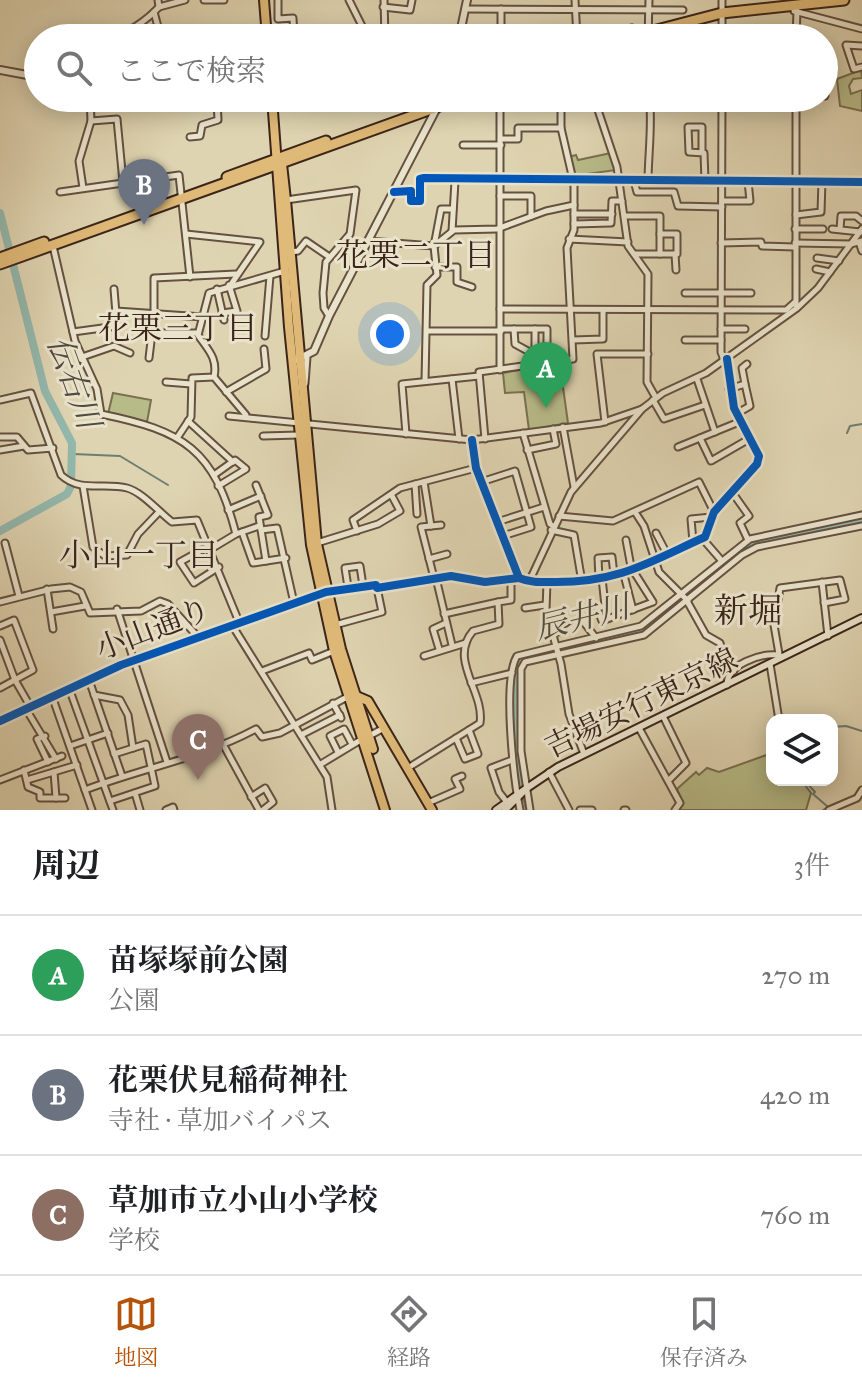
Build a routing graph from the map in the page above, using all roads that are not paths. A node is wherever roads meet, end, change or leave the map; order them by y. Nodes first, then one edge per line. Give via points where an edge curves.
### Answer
1 (185, 0) edge
2 (204, 0) edge
3 (224, 0) edge
4 (264, 0) edge
5 (278, 0) edge
6 (349, 0) edge
7 (412, 0) edge
8 (467, 0) edge
9 (575, 0) edge
10 (649, 0) edge
11 (844, 0) edge
12 (383, 4) edge
13 (792, 5) edge
14 (157, 7) edge
15 (722, 7) edge
16 (465, 9) junction
17 (501, 9) junction
18 (683, 10) dead end
19 (575, 11) junction
20 (649, 11) junction
21 (135, 24) edge
22 (266, 24) edge
23 (293, 24) edge
24 (361, 24) edge
25 (462, 24) edge
26 (501, 24) edge
27 (576, 24) edge
28 (648, 24) edge
29 (670, 24) edge
30 (862, 29) edge
31 (862, 46) edge
32 (862, 67) edge
33 (0, 70) edge
34 (24, 74) edge
35 (91, 112) edge
36 (218, 112) edge
37 (273, 112) edge
38 (408, 112) edge
39 (433, 112) edge
40 (500, 112) edge
41 (561, 112) edge
42 (600, 112) edge
43 (652, 112) edge
44 (722, 112) edge
45 (796, 112) edge
46 (91, 121) junction
47 (561, 128) junction
48 (190, 137) dead end
49 (501, 142) junction
50 (463, 145) dead end
51 (702, 151) junction
52 (278, 163) junction
53 (455, 181) junction
54 (500, 181) junction
55 (573, 181) junction
56 (618, 181) junction
57 (634, 181) junction
58 (648, 181) junction
59 (705, 181) junction
60 (722, 181) junction
61 (748, 181) junction
62 (795, 181) junction
63 (822, 181) junction
64 (123, 182) junction
65 (862, 182) edge
66 (83, 188) junction
67 (60, 192) dead end
68 (394, 192) junction
69 (182, 196) junction
70 (500, 196) junction
71 (286, 200) junction
72 (622, 201) junction
73 (722, 204) junction
74 (574, 205) junction
75 (453, 209) junction
76 (574, 214) junction
77 (612, 214) junction
78 (796, 215) junction
79 (531, 216) junction
80 (625, 216) junction
81 (862, 221) edge
82 (574, 224) junction
83 (499, 229) junction
84 (795, 229) junction
85 (823, 229) dead end
86 (832, 229) dead end
87 (840, 229) junction
88 (861, 231) edge
89 (451, 232) junction
90 (186, 234) junction
91 (660, 234) junction
92 (568, 239) junction
93 (368, 241) junction
94 (628, 242) junction
95 (861, 242) edge
96 (721, 243) junction
97 (851, 244) junction
98 (795, 245) junction
99 (53, 246) junction
100 (434, 246) junction
101 (862, 251) edge
102 (291, 252) junction
103 (633, 254) junction
104 (660, 254) junction
105 (675, 254) junction
106 (328, 256) junction
107 (817, 258) dead end
108 (6, 259) edge
109 (839, 261) junction
110 (435, 267) junction
111 (816, 269) dead end
112 (676, 270) dead end
113 (286, 271) junction
114 (830, 272) junction
115 (236, 274) junction
116 (270, 276) junction
117 (190, 277) junction
118 (231, 284) junction
119 (472, 287) dead end
120 (114, 289) dead end
121 (217, 289) junction
122 (685, 293) dead end
123 (722, 293) junction
124 (751, 293) dead end
125 (796, 305) junction
126 (500, 309) junction
127 (572, 309) junction
128 (603, 309) junction
129 (648, 310) junction
130 (721, 310) junction
131 (116, 311) junction
132 (154, 313) junction
133 (329, 316) junction
134 (203, 317) junction
135 (514, 329) junction
136 (535, 329) junction
137 (721, 329) junction
138 (745, 329) dead end
139 (500, 330) junction
140 (427, 331) junction
141 (73, 332) junction
142 (198, 333) junction
143 (265, 336) dead end
144 (573, 340) junction
145 (685, 340) dead end
146 (721, 340) junction
147 (264, 349) dead end
148 (130, 353) dead end
149 (648, 354) junction
150 (535, 355) junction
151 (82, 357) junction
152 (149, 358) dead end
153 (299, 359) junction
154 (725, 359) junction
155 (547, 362) junction
156 (535, 364) junction
157 (747, 364) dead end
158 (500, 370) junction
159 (479, 376) junction
160 (214, 377) junction
161 (452, 379) junction
162 (697, 379) junction
163 (425, 381) junction
164 (166, 382) dead end
165 (191, 384) junction
166 (745, 384) junction
167 (729, 389) junction
168 (226, 392) junction
169 (654, 399) junction
170 (0, 400) edge
171 (705, 405) junction
172 (642, 409) junction
173 (736, 414) junction
174 (229, 416) dead end
175 (246, 416) junction
176 (188, 421) junction
177 (301, 422) junction
178 (605, 422) junction
179 (739, 422) junction
180 (563, 427) junction
181 (553, 429) junction
182 (715, 432) junction
183 (523, 433) junction
184 (406, 434) junction
185 (299, 435) junction
186 (263, 436) dead end
187 (0, 437) edge
188 (177, 438) junction
189 (700, 438) junction
190 (459, 439) junction
191 (485, 439) junction
192 (749, 439) junction
193 (472, 440) junction
194 (25, 446) junction
195 (678, 447) dead end
196 (53, 448) junction
197 (0, 450) edge
198 (527, 450) junction
199 (233, 462) junction
200 (476, 468) junction
201 (214, 475) junction
202 (424, 482) junction
203 (481, 482) junction
204 (415, 483) junction
205 (79, 485) junction
206 (256, 485) dead end
207 (218, 486) junction
208 (574, 487) junction
209 (732, 492) junction
210 (261, 496) junction
211 (392, 496) junction
212 (544, 507) junction
213 (228, 510) junction
214 (159, 512) junction
215 (635, 512) junction
216 (526, 513) junction
217 (417, 514) dead end
218 (713, 514) junction
219 (862, 515) edge
220 (559, 516) junction
221 (497, 522) junction
222 (441, 525) dead end
223 (431, 526) junction
224 (862, 526) edge
225 (260, 528) junction
226 (552, 528) junction
227 (357, 531) junction
228 (239, 533) junction
229 (656, 533) dead end
230 (503, 536) junction
231 (702, 538) junction
232 (626, 540) dead end
233 (748, 540) junction
234 (693, 542) junction
235 (5, 543) dead end
236 (317, 544) junction
237 (210, 547) junction
238 (447, 554) dead end
239 (667, 554) junction
240 (286, 558) junction
241 (429, 559) junction
242 (721, 560) junction
243 (266, 561) junction
244 (654, 563) junction
245 (219, 567) junction
246 (633, 572) junction
247 (614, 575) junction
248 (624, 575) junction
249 (435, 578) junction
250 (519, 578) junction
251 (600, 578) junction
252 (511, 579) junction
253 (529, 582) junction
254 (547, 582) junction
255 (582, 582) junction
256 (822, 582) junction
257 (363, 586) junction
258 (348, 587) junction
259 (377, 588) junction
260 (47, 589) junction
261 (323, 593) junction
262 (682, 593) junction
263 (19, 596) junction
264 (687, 601) junction
265 (0, 602) edge
266 (498, 602) junction
267 (294, 603) junction
268 (824, 603) junction
269 (545, 605) junction
270 (86, 606) junction
271 (525, 608) dead end
272 (117, 609) junction
273 (633, 610) junction
274 (51, 612) junction
275 (444, 614) junction
276 (862, 618) edge
277 (236, 623) junction
278 (446, 623) junction
279 (334, 625) junction
280 (0, 626) edge
281 (53, 629) dead end
282 (553, 633) junction
283 (828, 636) junction
284 (198, 637) junction
285 (596, 638) junction
286 (0, 640) edge
287 (466, 643) junction
288 (452, 645) junction
289 (439, 649) junction
290 (557, 650) junction
291 (334, 651) junction
292 (424, 656) dead end
293 (781, 656) junction
294 (134, 660) junction
295 (770, 664) junction
296 (262, 671) junction
297 (734, 671) junction
298 (512, 673) junction
299 (89, 679) junction
300 (15, 680) junction
301 (471, 683) junction
302 (727, 685) junction
303 (0, 688) edge
304 (69, 688) junction
305 (94, 695) junction
306 (352, 695) junction
307 (52, 696) junction
308 (333, 703) junction
309 (28, 707) junction
310 (778, 714) edge
311 (663, 716) junction
312 (0, 721) edge
313 (293, 724) junction
314 (384, 728) junction
315 (639, 728) junction
316 (469, 730) junction
317 (108, 733) junction
318 (301, 735) junction
319 (45, 736) junction
320 (366, 737) junction
321 (456, 738) junction
322 (88, 740) junction
323 (352, 744) junction
324 (70, 746) junction
325 (224, 746) junction
326 (133, 748) junction
327 (338, 752) junction
328 (114, 754) junction
329 (584, 754) junction
330 (513, 759) junction
331 (48, 762) junction
332 (167, 762) junction
333 (321, 764) junction
334 (77, 765) junction
335 (153, 767) junction
336 (408, 768) junction
337 (24, 770) junction
338 (54, 772) junction
339 (549, 772) junction
340 (122, 776) junction
341 (462, 776) dead end
342 (0, 780) edge
343 (27, 780) junction
344 (669, 780) junction
345 (103, 783) junction
346 (85, 790) junction
347 (862, 790) edge
348 (521, 792) junction
349 (135, 793) junction
350 (251, 797) junction
351 (56, 798) junction
352 (65, 798) dead end
353 (860, 800) edge
354 (110, 801) junction
355 (506, 801) junction
356 (430, 807) edge
357 (92, 810) edge
358 (113, 810) edge
359 (140, 810) edge
360 (166, 810) edge
361 (174, 810) edge
362 (261, 810) edge
363 (332, 810) edge
364 (385, 810) edge
365 (496, 810) edge
366 (505, 810) edge
367 (520, 810) edge
368 (530, 810) edge
369 (569, 810) edge
370 (580, 810) edge
371 (592, 810) edge
372 (675, 810) edge
373 (829, 810) edge

1 - 14 street
2 - 3 street
4 - 22 main road
5 - 23 street via 278,19 293,18
6 - 24 street
7 - 12 street via 410,10
8 - 16 street
9 - 19 street
10 - 20 street
11 - 13 highway
13 - 15 highway
13 - 30 street
14 - 21 street
15 - 29 highway
16 - 17 street
16 - 25 street
17 - 19 street
17 - 26 street
18 - 20 street
19 - 20 street
19 - 27 street
20 - 28 street
31 - 32 street via 846,45 854,69
33 - 34 street
35 - 46 street
36 - 48 street via 218,120 202,125 200,136
37 - 52 main road
38 - 52 highway
39 - 68 street
40 - 49 street
41 - 47 street
42 - 56 street
43 - 58 street
44 - 60 street
45 - 62 street
46 - 64 street via 117,119
46 - 66 street via 79,161
47 - 49 street via 518,128 518,139
47 - 55 street
49 - 50 street
49 - 54 street
51 - 51 street via 702,127 688,127 689,152
51 - 59 street
52 - 69 highway
52 - 71 main road
52 - 113 main road
53 - 54 street
53 - 68 street via 420,179 420,201 411,201 411,191
53 - 75 street
54 - 55 street
54 - 70 street
55 - 56 street
55 - 74 street
56 - 57 street
56 - 72 street
57 - 58 street
57 - 73 street via 637,192 674,192 678,206
58 - 59 street
59 - 60 street
60 - 61 street
60 - 73 street
61 - 62 street
61 - 73 street via 750,201
62 - 63 street
62 - 78 street
63 - 65 street
63 - 78 street via 821,212
64 - 66 street
64 - 69 street via 176,173
66 - 67 street
68 - 93 street
69 - 90 street
69 - 99 highway
69 - 108 highway
70 - 79 street via 531,196
70 - 83 street
71 - 102 main road
71 - 106 street via 356,190 350,234
72 - 77 street via 612,201
72 - 80 street
73 - 96 street
74 - 76 street
74 - 79 street
75 - 89 street
75 - 100 street via 441,209
76 - 77 street
76 - 82 street
77 - 82 street via 611,223
78 - 84 street
79 - 83 street
80 - 91 street via 660,216
80 - 94 street
81 - 87 street via 841,216
82 - 92 street
83 - 89 street
83 - 126 street
84 - 85 street
84 - 98 street
86 - 87 street
87 - 88 street
88 - 97 street
89 - 100 street
90 - 115 street via 260,242
90 - 117 street
91 - 104 street
91 - 105 street via 677,234
92 - 94 street
92 - 127 street
93 - 100 street
93 - 133 street
94 - 103 street
95 - 97 street
95 - 101 street
96 - 98 street
96 - 123 street
97 - 98 street
97 - 109 street
98 - 125 street
99 - 108 highway
99 - 141 street
100 - 110 street
102 - 106 street via 306,241
102 - 153 main road
103 - 104 street
103 - 129 street via 648,274
104 - 105 street
105 - 112 street
106 - 133 street via 323,293
107 - 109 street
109 - 114 street
110 - 119 street via 457,267 457,282
110 - 140 street via 437,275 427,285
111 - 114 street
113 - 116 street
113 - 153 main road
114 - 125 street
115 - 117 street
115 - 118 street
116 - 118 street
116 - 143 street
117 - 132 street via 154,278
118 - 121 street
118 - 121 street via 237,311 223,316
120 - 131 street
121 - 134 street via 209,293
122 - 123 street
123 - 124 street
123 - 130 street
125 - 130 street via 786,310
125 - 154 street
126 - 127 street
126 - 139 street
127 - 128 street
127 - 144 street
128 - 129 street
128 - 144 street via 603,339
129 - 130 street
129 - 149 street
130 - 137 street
131 - 132 street
131 - 141 street via 117,326
132 - 134 street
133 - 153 street via 314,351
134 - 142 street
135 - 136 street
135 - 139 street
135 - 150 street via 515,344
136 - 150 street
136 - 155 street via 547,329
137 - 138 street
137 - 146 street
139 - 140 street
139 - 158 street
140 - 163 street
141 - 151 street
142 - 152 street via 152,333
142 - 160 street via 216,366
144 - 155 street via 573,359
145 - 146 street
146 - 154 street
147 - 168 street via 266,369
148 - 151 street via 114,346
149 - 169 street via 647,382
149 - 178 street via 597,354
150 - 156 street
151 - 188 street via 97,389 101,414
153 - 177 main road
153 - 177 main road
154 - 162 street
154 - 167 street
155 - 156 street
156 - 158 street
157 - 166 street via 742,368
158 - 159 street
159 - 161 street
159 - 191 street
160 - 165 street via 192,378
160 - 168 street
161 - 163 street
161 - 190 street
162 - 169 street
162 - 171 street
163 - 184 street via 402,384
164 - 165 street
165 - 176 street
166 - 167 street
166 - 173 street via 750,406
167 - 173 street
168 - 175 street
169 - 171 street via 664,419
169 - 172 street
170 - 196 street via 31,393
171 - 182 street
172 - 178 street
172 - 208 street
173 - 179 street
174 - 175 street
175 - 177 street
176 - 188 street
176 - 199 street
177 - 184 street
177 - 185 main road
177 - 236 main road
178 - 180 street
179 - 182 street
179 - 192 street
180 - 181 street
180 - 208 street
181 - 183 street
181 - 198 street via 556,444
182 - 189 street
183 - 191 street
183 - 198 street
184 - 190 street
185 - 186 street
185 - 261 main road via 309,533
187 - 194 street via 17,437
188 - 201 street via 206,460
189 - 192 street via 711,461
189 - 195 street
190 - 193 street
191 - 193 street
192 - 209 street via 759,456 757,464
193 - 200 street
194 - 196 street via 37,451
194 - 197 street
196 - 205 street via 61,475
198 - 212 street
199 - 201 street
199 - 207 street via 246,469
200 - 202 street
200 - 203 street
201 - 207 street
202 - 204 street
202 - 223 street
203 - 216 street via 515,471
203 - 221 street
204 - 211 street
204 - 217 street
205 - 214 street via 131,489
205 - 214 street via 98,554 127,555
206 - 210 street
207 - 213 street
208 - 220 street
209 - 218 street
209 - 233 street via 749,516 740,523
210 - 213 street
210 - 225 street via 268,515 259,517
211 - 227 street via 353,520
211 - 227 street via 400,511
212 - 216 street
212 - 226 street
213 - 228 street
214 - 237 street via 172,522 197,520
215 - 218 street via 699,482
215 - 220 street via 605,522
215 - 244 street
216 - 221 street
216 - 230 street via 531,527
218 - 231 street
218 - 234 street via 691,519
219 - 233 street
220 - 226 street
221 - 230 street
222 - 223 street
223 - 241 street via 421,527
224 - 264 street via 757,547
225 - 228 street
225 - 240 street via 277,528
225 - 243 street
226 - 253 street
226 - 255 street via 574,535
227 - 236 street
228 - 237 street
228 - 243 street via 253,563
229 - 239 street
230 - 250 street
231 - 234 street
231 - 242 street
232 - 246 street
233 - 242 street
234 - 239 street
235 - 263 street
236 - 261 main road
237 - 245 street
237 - 245 street via 180,562 194,583
238 - 241 street
239 - 244 street
240 - 243 street
240 - 267 street
241 - 249 street
242 - 262 street
244 - 246 street
244 - 262 street
245 - 277 street
246 - 248 street
246 - 273 street via 653,602
247 - 248 street
247 - 251 street
247 - 251 street via 612,557 598,558
248 - 273 street
249 - 252 street
249 - 259 street
249 - 275 street
250 - 252 street
250 - 253 street
251 - 255 street
251 - 273 street via 605,606 597,608 602,621
252 - 266 street via 511,600
253 - 254 street
254 - 255 street
254 - 269 street
256 - 268 street
256 - 268 street via 840,580 845,599
256 - 293 street via 780,588 774,625
257 - 258 street
257 - 258 street via 360,566 353,565 345,568
257 - 259 street
258 - 261 street
259 - 279 street via 382,612
260 - 263 street
260 - 270 street via 78,589
260 - 274 street
261 - 267 street, 小山通り
261 - 279 main road
261 - 291 main road
262 - 264 street
262 - 285 street via 641,626
263 - 265 street
264 - 290 street via 644,635
264 - 297 street
266 - 275 street
266 - 287 street via 499,624 473,631
267 - 277 street, 小山通り
268 - 283 street
269 - 271 street
269 - 282 street
270 - 272 street via 90,613
270 - 274 street
272 - 284 street via 141,611 165,602
272 - 294 street
274 - 281 street
275 - 278 street
276 - 283 street, 吉場安行東京線
277 - 284 street, 小山通り
277 - 296 street
278 - 288 street
278 - 289 street via 433,629
279 - 306 main road
280 - 300 street via 14,620 33,670
282 - 285 street via 582,620
282 - 290 street
283 - 293 street, 吉場安行東京線
284 - 294 street, 小山通り
285 - 290 street
286 - 300 street
287 - 288 street
287 - 301 street via 464,665
288 - 289 street
289 - 292 street
290 - 298 street via 517,656
290 - 329 street via 569,714
290 - 348 street via 522,667
291 - 296 street via 312,660 309,653
291 - 306 main road
293 - 295 street, 吉場安行東京線
293 - 297 street via 754,658
294 - 299 street, 小山通り
294 - 332 street
295 - 302 street, 吉場安行東京線
295 - 310 street
296 - 313 street
297 - 302 street
298 - 301 street
298 - 330 street
299 - 304 street, 小山通り
299 - 305 street
300 - 303 street
300 - 309 street
301 - 316 street via 482,720
302 - 311 street, 吉場安行東京線
304 - 307 street, 小山通り
304 - 322 street
305 - 317 street
305 - 326 street via 120,700
306 - 308 street
306 - 314 main road via 365,698
306 - 320 main road
307 - 309 street, 小山通り
307 - 324 street
308 - 313 street
308 - 318 street via 340,717
309 - 312 street, 小山通り
309 - 319 street
311 - 315 street, 吉場安行東京線
311 - 344 street via 686,763
313 - 318 street
313 - 325 street via 262,737 256,729
314 - 320 street
314 - 336 main road
315 - 329 street, 吉場安行東京線
315 - 344 street
316 - 321 street
316 - 321 street via 478,754 465,759
317 - 322 street
317 - 328 street
318 - 333 street
319 - 331 street via 37,739
319 - 331 street via 59,757
320 - 323 street
320 - 364 main road
321 - 336 street
322 - 324 street
322 - 345 street
323 - 327 street
323 - 327 street via 344,729 330,736
324 - 334 street
325 - 332 street
325 - 350 street
326 - 328 street
326 - 335 street via 146,744
327 - 333 street
328 - 340 street
329 - 339 street, 吉場安行東京線
330 - 348 street
330 - 355 street via 491,768
331 - 337 street
332 - 335 street
333 - 363 street
334 - 338 street
334 - 346 street
335 - 340 street
335 - 349 street via 155,786
336 - 356 main road
337 - 342 street
337 - 343 street
338 - 343 street
338 - 351 street
339 - 348 street, 吉場安行東京線
339 - 369 street
340 - 345 street
341 - 356 street via 455,779 460,789
343 - 351 street via 40,798
344 - 372 street via 680,803
345 - 346 street
345 - 354 street
346 - 357 street
347 - 353 street
348 - 355 street, 吉場安行東京線
348 - 366 street, 吉場安行東京線
348 - 367 street
348 - 368 street
349 - 354 street
349 - 359 street
350 - 362 street
350 - 362 street via 265,788 273,802
351 - 352 street
353 - 373 street
354 - 358 street
355 - 365 street, 吉場安行東京線
360 - 361 street
370 - 371 street

